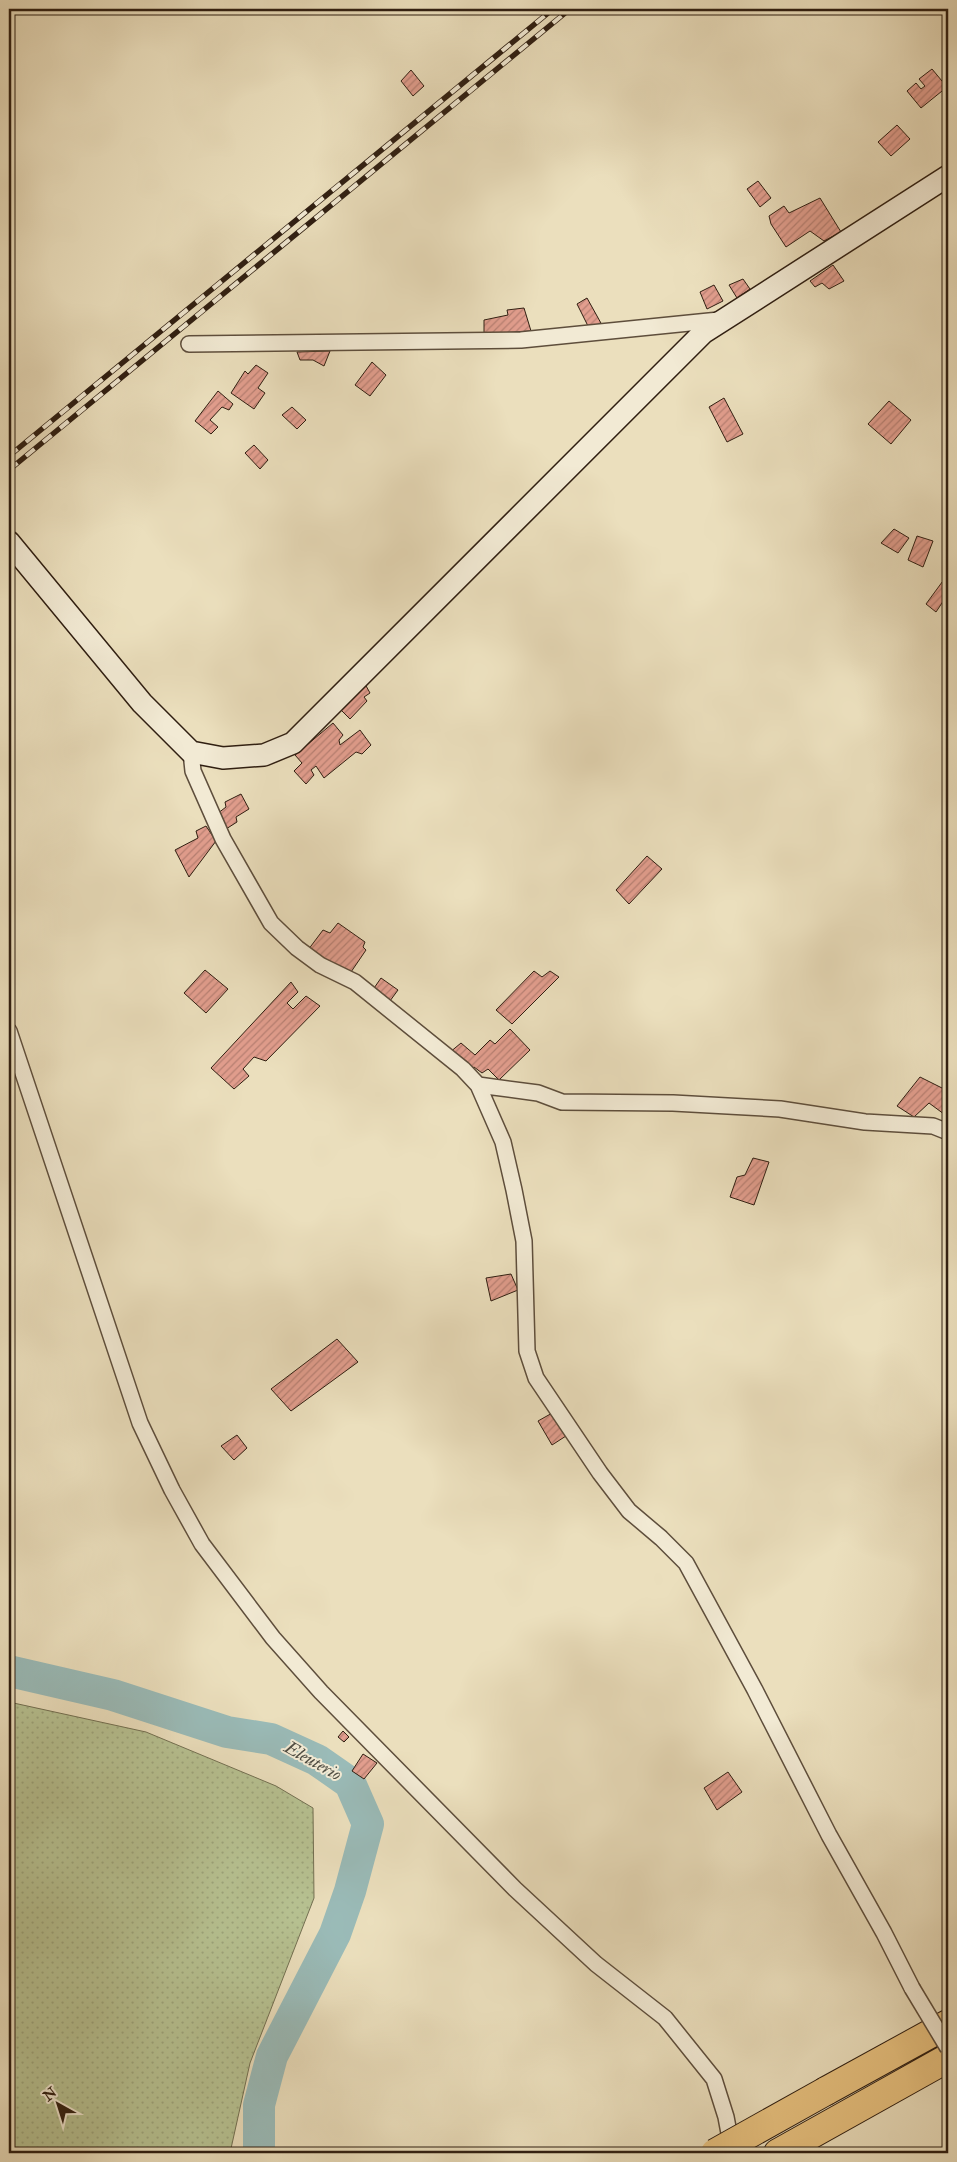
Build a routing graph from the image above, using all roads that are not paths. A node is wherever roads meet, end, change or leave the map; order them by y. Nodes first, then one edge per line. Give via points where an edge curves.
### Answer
1 (948, 176) edge
2 (727, 318) junction
3 (189, 344) dead end
4 (10, 546) edge
5 (191, 752) junction
6 (9, 1031) edge
7 (478, 1085) junction
8 (948, 1132) edge
9 (948, 2024) edge
10 (948, 2048) edge
11 (948, 2058) edge
12 (716, 2153) edge
13 (733, 2153) edge
14 (778, 2153) edge

1 - 2 street
2 - 3 street via 695,324 521,340
2 - 5 street via 703,332 293,743 264,755 223,758
4 - 5 street via 142,703
5 - 7 street via 193,771 223,839 271,922 296,948 320,965 355,982
6 - 13 street via 140,1423 202,1544 273,1638 321,1692 515,1888 596,1964 665,2018 714,2080
7 - 8 street via 538,1094 562,1102 673,1103 780,1109 865,1122 933,1126
7 - 10 street, bridge via 503,1142 514,1190 524,1241 527,1351 536,1378 629,1511 686,1563 828,1835
9 - 12 highway, bridge
11 - 14 highway

